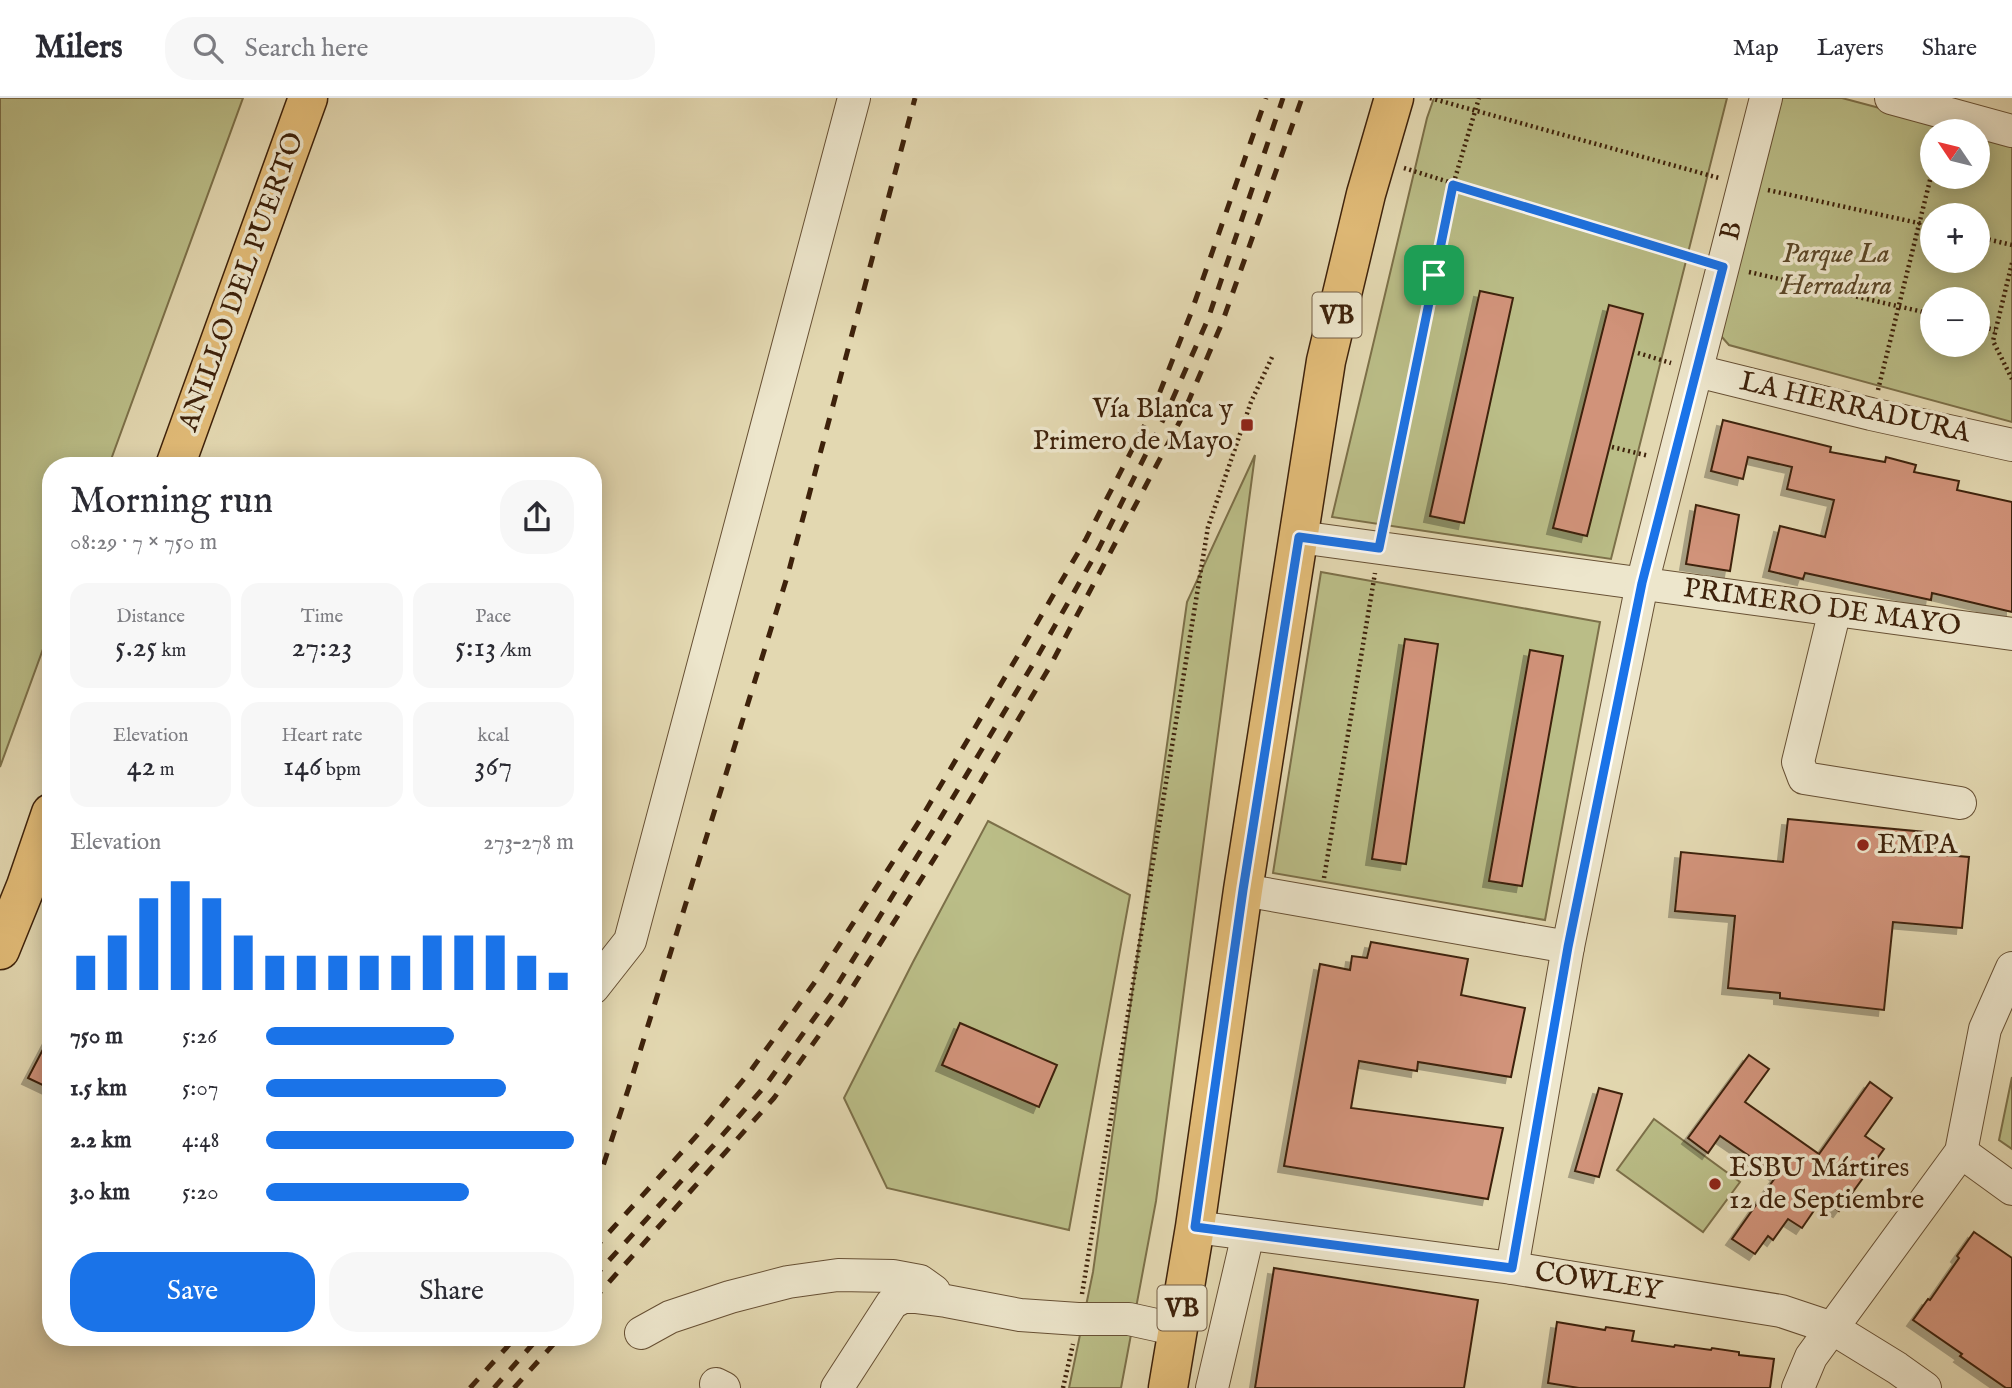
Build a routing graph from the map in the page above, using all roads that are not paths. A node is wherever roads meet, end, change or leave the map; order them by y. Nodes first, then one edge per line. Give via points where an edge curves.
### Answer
1 (309, 98) edge
2 (854, 98) edge
3 (1394, 98) edge
4 (1766, 98) edge
5 (1891, 98) edge
6 (2012, 131) edge
7 (1697, 371) junction
8 (2012, 445) edge
9 (178, 457) edge
10 (1299, 537) junction
11 (1642, 583) junction
12 (1835, 610) junction
13 (2012, 634) edge
14 (1960, 803) dead end
15 (42, 839) edge
16 (1243, 890) junction
17 (1568, 947) junction
18 (0, 950) edge
19 (2012, 968) edge
20 (602, 977) edge
21 (1961, 1152) junction
22 (2012, 1189) edge
23 (1195, 1227) junction
24 (1248, 1234) junction
25 (1512, 1268) junction
26 (946, 1301) junction
27 (1832, 1328) junction
28 (1179, 1330) junction
29 (641, 1333) dead end
30 (837, 1388) edge
31 (1168, 1388) edge
32 (1212, 1388) edge
33 (1798, 1388) edge
34 (1925, 1388) edge

1 - 9 main road, ANILLO DEL PUERTO
2 - 20 street via 630,941
3 - 10 main road, VB via 1326,361
4 - 7 street, B
5 - 6 street
7 - 8 street, LA HERRADURA
7 - 11 street, B
10 - 11 street, PRIMERO DE MAYO
10 - 16 main road, VB
11 - 12 street, PRIMERO DE MAYO
11 - 17 street, B
12 - 13 street, PRIMERO DE MAYO
12 - 14 street via 1798,762 1804,778
15 - 18 main road
16 - 17 street
16 - 23 main road, VB
17 - 25 street, B
19 - 21 street via 1984,1029
21 - 22 street
21 - 27 street
23 - 24 street, COWLEY
23 - 28 main road, VB
24 - 25 street, COWLEY
24 - 32 street
25 - 27 street, COWLEY via 1781,1311
26 - 28 street via 1020,1315 1129,1319
26 - 29 street via 920,1281 838,1275 730,1297 670,1317
26 - 30 street via 903,1297 892,1303
27 - 33 street via 1811,1357
27 - 34 street, COWLEY
28 - 31 main road, VB

